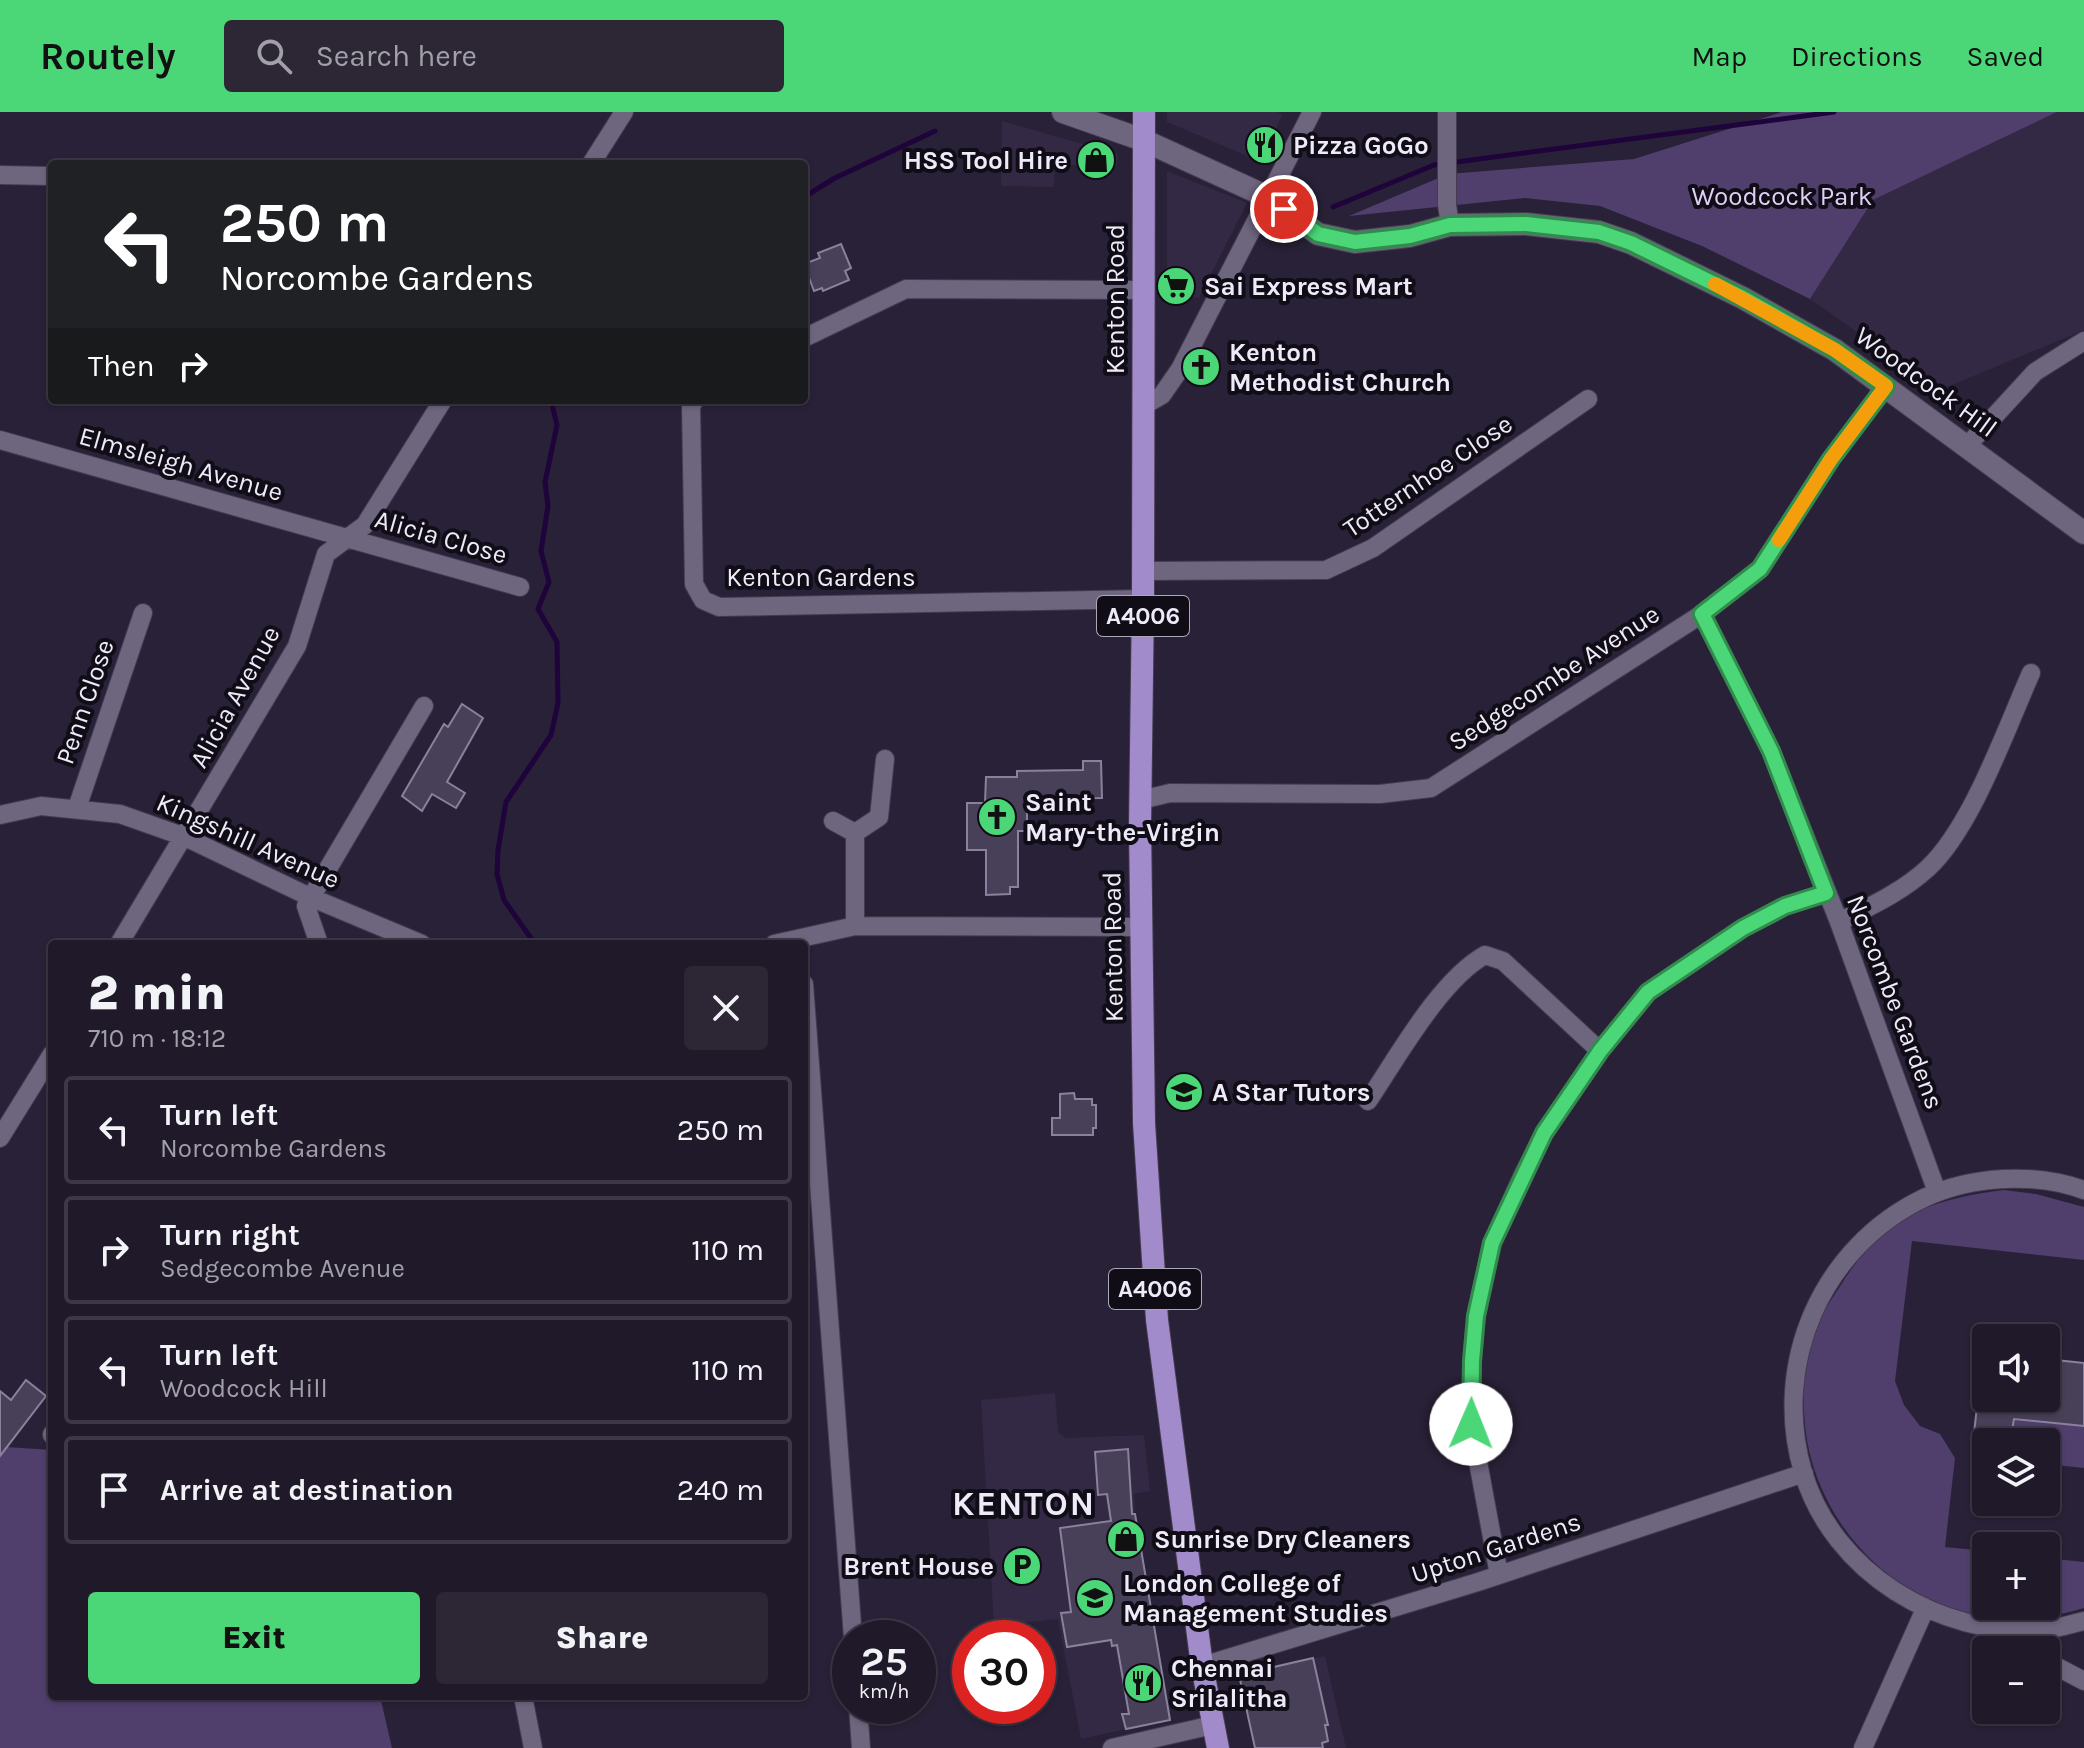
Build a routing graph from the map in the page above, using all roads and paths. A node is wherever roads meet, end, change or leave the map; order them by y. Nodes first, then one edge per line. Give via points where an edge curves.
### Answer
1 (624, 112) edge
2 (1063, 112) edge
3 (1144, 112) edge
4 (1312, 112) edge
5 (1447, 112) edge
6 (1143, 140) junction
7 (594, 160) edge
8 (0, 175) edge
9 (48, 176) edge
10 (1270, 198) junction
11 (1450, 225) junction
12 (1144, 290) junction
13 (808, 336) edge
14 (2084, 341) edge
15 (1886, 386) junction
16 (1588, 399) dead end
17 (441, 404) edge
18 (692, 404) edge
19 (1143, 406) junction
20 (0, 440) edge
21 (1966, 447) junction
22 (2084, 533) edge
23 (349, 537) junction
24 (1143, 571) junction
25 (520, 587) dead end
26 (1143, 599) junction
27 (143, 613) dead end
28 (1702, 614) junction
29 (2031, 673) dead end
30 (424, 706) dead end
31 (885, 759) dead end
32 (1141, 800) junction
33 (77, 808) junction
34 (0, 815) edge
35 (833, 821) dead end
36 (855, 833) junction
37 (185, 837) junction
38 (1826, 893) junction
39 (310, 897) junction
40 (1839, 922) junction
41 (855, 926) junction
42 (1141, 927) junction
43 (121, 940) edge
44 (318, 940) edge
45 (412, 940) edge
46 (805, 940) edge
47 (808, 1037) edge
48 (1600, 1051) junction
49 (48, 1060) edge
50 (1368, 1101) dead end
51 (0, 1138) edge
52 (2084, 1190) edge
53 (1937, 1192) junction
54 (1804, 1473) junction
55 (1499, 1575) junction
56 (1925, 1609) junction
57 (852, 1620) edge
58 (2084, 1621) edge
59 (2006, 1629) junction
60 (2010, 1636) edge
61 (1202, 1666) junction
62 (2060, 1668) edge
63 (2084, 1681) edge
64 (524, 1700) edge
65 (859, 1724) edge
66 (1213, 1725) junction
67 (533, 1748) edge
68 (861, 1748) edge
69 (1112, 1748) edge
70 (1218, 1748) edge
71 (1863, 1748) edge

1 - 7 street
2 - 6 street, Woodcock Hill
3 - 6 main road, A4006
4 - 10 street
5 - 11 street
6 - 10 street, Woodcock Hill
6 - 12 main road, Kenton Road / A4006
8 - 9 street
10 - 11 street, Woodcock Hill via 1318,234 1355,242
10 - 19 street via 1180,369 1162,395
11 - 15 street, Woodcock Hill via 1526,224 1599,232 1631,243 1779,318
12 - 13 street via 906,289
12 - 19 main road, Kenton Road / A4006
14 - 21 street via 2035,372
15 - 21 street, Woodcock Hill
15 - 28 street, Sedgecombe Avenue via 1760,569
16 - 24 street, Totternhoe Close via 1373,548 1326,570
17 - 23 street, Alicia Avenue via 365,525
18 - 26 street, Kenton Gardens via 694,584 703,600 719,607
19 - 24 main road, Kenton Road / A4006
20 - 23 street, Elmsleigh Avenue
21 - 22 street, Woodcock Hill
23 - 25 street, Alicia Close
23 - 37 street, Alicia Avenue via 326,554 297,646
24 - 26 main road, Kenton Road / A4006
26 - 32 main road, Kenton Road / A4006
27 - 33 street, Penn Close
28 - 32 street, Sedgecombe Avenue via 1431,788 1380,794 1170,793
28 - 38 street, Norcombe Gardens via 1771,751
29 - 40 street via 1953,838 1900,890
30 - 39 street
31 - 36 street via 879,817
32 - 42 main road, Kenton Road / A4006
33 - 34 street, Kingshill Avenue via 41,806
33 - 37 street, Kingshill Avenue via 120,814
35 - 36 street
36 - 41 street
37 - 39 street, Kingshill Avenue
37 - 43 street, Alicia Avenue
38 - 40 street, Norcombe Gardens
38 - 48 street via 1743,928 1648,992
39 - 44 street via 306,906
39 - 45 street, Kingshill Avenue
40 - 53 street, Norcombe Gardens
41 - 42 street
41 - 46 street
42 - 61 main road, Kenton Road / A4006 via 1144,1123 1157,1320
47 - 57 street
48 - 50 street via 1503,961 1485,955 1450,983
48 - 55 street via 1544,1133 1523,1175 1492,1243 1476,1316 1471,1424
49 - 51 street
52 - 53 street via 2047,1180 2015,1179
53 - 54 street via 1893,1215 1862,1241 1811,1313 1792,1400
54 - 55 street, Upton Gardens
54 - 56 street via 1822,1513 1862,1566
55 - 61 street, Upton Gardens
56 - 59 street
56 - 71 street
58 - 59 street via 2045,1630
59 - 60 street
61 - 66 main road, Kenton Road / A4006
62 - 63 street
64 - 67 street
65 - 68 street
66 - 69 street
66 - 70 main road, Kenton Road / A4006

